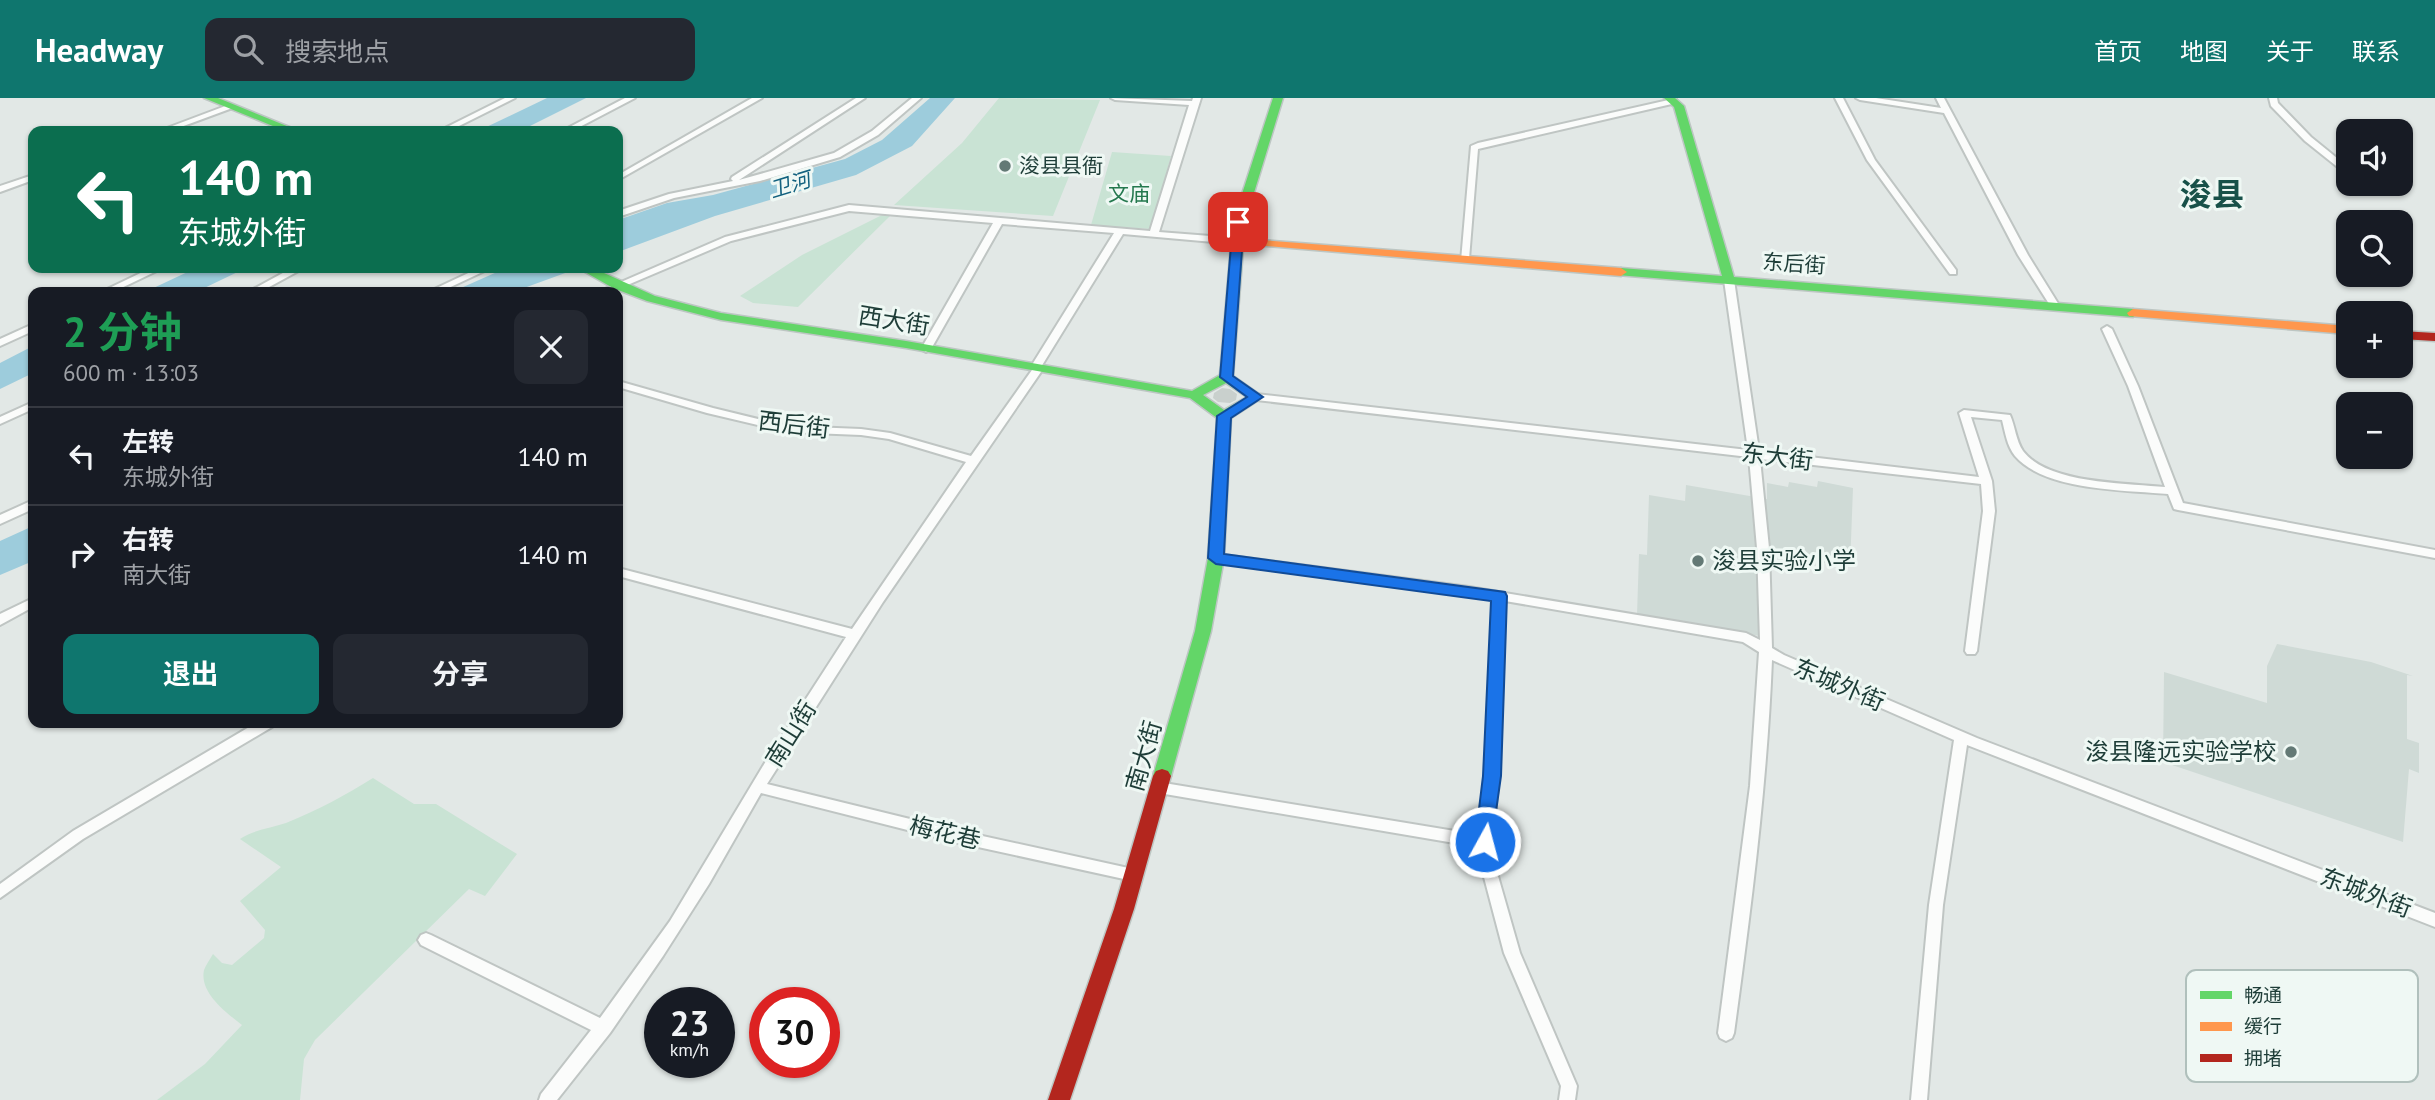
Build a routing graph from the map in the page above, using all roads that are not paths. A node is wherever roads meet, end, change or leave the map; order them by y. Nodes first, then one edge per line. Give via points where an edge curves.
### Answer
1 (209, 98) edge
2 (511, 98) edge
3 (631, 98) edge
4 (758, 98) edge
5 (862, 98) edge
6 (917, 98) edge
7 (1115, 98) edge
8 (1278, 98) edge
9 (1839, 98) edge
10 (1860, 98) edge
11 (1940, 98) edge
12 (2273, 98) edge
13 (1671, 99) edge
14 (1195, 100) edge
15 (231, 107) junction
16 (1947, 111) junction
17 (177, 126) edge
18 (281, 126) edge
19 (453, 126) edge
20 (576, 126) edge
21 (2336, 161) edge
22 (623, 175) edge
23 (28, 179) edge
24 (730, 183) junction
25 (0, 189) edge
26 (623, 212) edge
27 (999, 221) junction
28 (1120, 231) junction
29 (1154, 234) junction
30 (1236, 241) junction
31 (1464, 259) junction
32 (1953, 272) dead end
33 (147, 273) edge
34 (289, 273) edge
35 (475, 273) edge
36 (590, 273) edge
37 (1729, 280) junction
38 (117, 287) edge
39 (263, 287) edge
40 (444, 287) edge
41 (606, 287) edge
42 (613, 287) edge
43 (623, 293) edge
44 (2054, 305) junction
45 (28, 329) edge
46 (2107, 329) dead end
47 (2336, 329) edge
48 (2413, 336) edge
49 (2435, 337) edge
50 (0, 343) edge
51 (926, 349) junction
52 (1037, 368) junction
53 (1226, 377) junction
54 (623, 388) edge
55 (1194, 396) junction
56 (1256, 397) junction
57 (28, 407) edge
58 (1224, 416) junction
59 (0, 421) edge
60 (1752, 454) junction
61 (972, 460) junction
62 (1986, 481) junction
63 (2172, 491) junction
64 (28, 506) edge
65 (0, 520) edge
66 (2435, 554) edge
67 (1216, 558) junction
68 (623, 573) edge
69 (1499, 596) junction
70 (28, 605) edge
71 (0, 620) edge
72 (855, 635) junction
73 (1765, 648) junction
74 (1971, 652) dead end
75 (259, 728) edge
76 (1961, 737) junction
77 (758, 787) junction
78 (1158, 788) junction
79 (1485, 842) junction
80 (1133, 875) junction
81 (0, 892) edge
82 (2435, 920) edge
83 (426, 940) dead end
84 (604, 1028) junction
85 (1726, 1033) dead end
86 (547, 1100) edge
87 (1059, 1100) edge
88 (1567, 1100) edge
89 (1919, 1100) edge

1 - 15 street
2 - 19 street
3 - 20 street
4 - 22 street
5 - 24 street
6 - 24 street via 875,133 837,155
7 - 14 street
8 - 30 street
9 - 32 street via 1871,160
10 - 16 street
11 - 16 street
12 - 21 street via 2308,139
13 - 31 street via 1474,148
13 - 37 street via 1679,106
14 - 29 street
15 - 17 street
15 - 18 street
16 - 44 street
23 - 25 street
24 - 26 street
27 - 28 street
27 - 42 street via 849,208 728,239
27 - 51 street
28 - 29 street
28 - 52 street
29 - 30 street
30 - 31 street, 东后街
30 - 53 street
31 - 37 street, 东后街
33 - 38 street
34 - 39 street
35 - 40 street
36 - 41 street, 西大街
37 - 44 street, 东后街
37 - 60 street
43 - 51 street, 西大街 via 735,321
44 - 47 street, 东后街
45 - 50 street
46 - 63 street
48 - 49 street
51 - 52 street, 西大街
52 - 55 street, 西大街
52 - 61 street, 南山街
53 - 55 street
53 - 56 street
54 - 61 street, 西后街 via 787,429 890,436
55 - 58 street
56 - 58 street
56 - 60 street, 东大街
57 - 59 street
58 - 67 street, 南大街
60 - 62 street, 东大街
60 - 73 street via 1762,538
61 - 72 street, 南山街
62 - 63 street via 1964,412 2006,417 2019,453 2056,477
62 - 74 street via 1989,511
63 - 66 street via 2178,506
64 - 65 street
67 - 69 street, 东城外街
67 - 78 street, 南大街 via 1203,631
68 - 72 street
69 - 73 street, 东城外街 via 1746,638
69 - 79 street
70 - 71 street
72 - 77 street, 南山街
73 - 76 street, 东城外街
73 - 85 street via 1751,854
75 - 81 street via 78,835
76 - 82 street, 东城外街
76 - 89 street via 1936,905
77 - 80 street, 梅花巷
77 - 84 street, 南山街 via 693,898
78 - 79 street
78 - 80 street, 南大街
79 - 88 street via 1512,953 1569,1086
80 - 87 street, 南大街
83 - 84 street
84 - 86 street, 南山街

